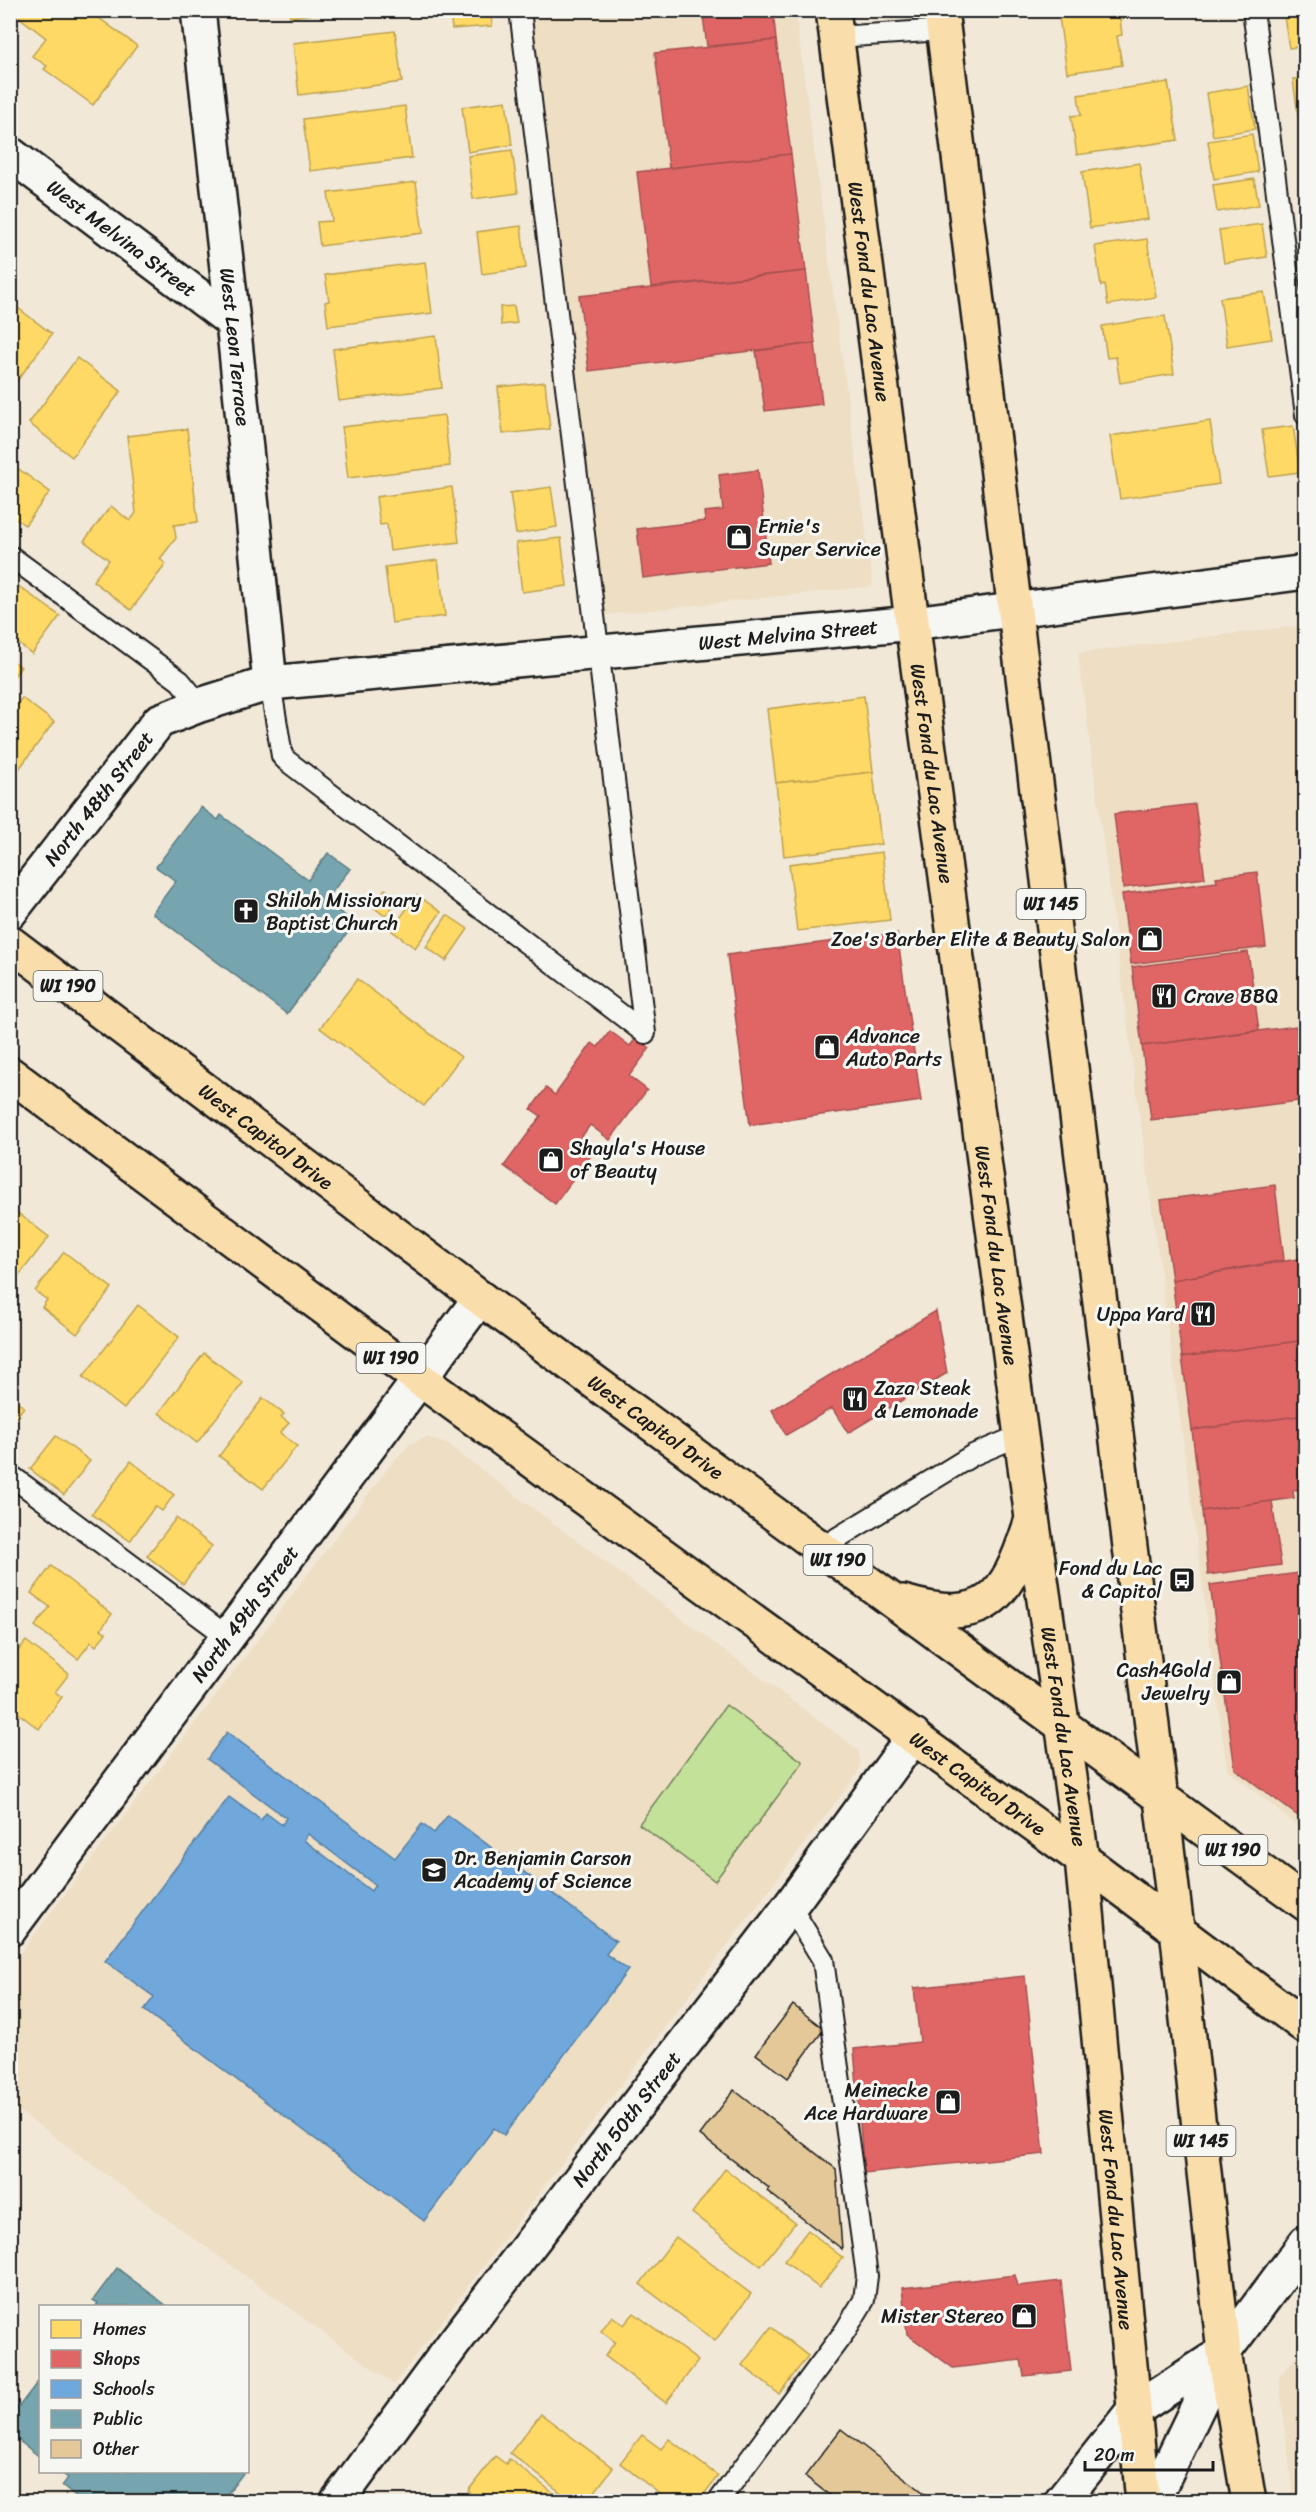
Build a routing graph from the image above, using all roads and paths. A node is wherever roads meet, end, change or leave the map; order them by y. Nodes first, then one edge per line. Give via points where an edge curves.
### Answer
1 (198, 10) edge
2 (520, 10) edge
3 (1253, 10) edge
4 (942, 20) edge
5 (835, 24) edge
6 (10, 154) edge
7 (233, 322) junction
8 (1305, 415) edge
9 (10, 556) edge
10 (1305, 572) edge
11 (1015, 610) junction
12 (913, 623) junction
13 (600, 651) junction
14 (270, 683) junction
15 (200, 705) junction
16 (10, 912) edge
17 (10, 944) edge
18 (10, 1074) edge
19 (480, 1298) junction
20 (421, 1380) junction
21 (1021, 1435) junction
22 (10, 1475) edge
23 (1032, 1518) junction
24 (821, 1548) junction
25 (890, 1598) junction
26 (228, 1637) junction
27 (1061, 1723) junction
28 (914, 1736) junction
29 (1160, 1797) junction
30 (1082, 1859) junction
31 (1305, 1904) edge
32 (789, 1906) junction
33 (10, 1929) edge
34 (1177, 1929) junction
35 (1305, 2027) edge
36 (1305, 2242) edge
37 (1224, 2352) junction
38 (1133, 2411) junction
39 (337, 2502) edge
40 (718, 2502) edge
41 (1061, 2502) edge
42 (1143, 2502) edge
43 (1152, 2502) edge
44 (1249, 2502) edge

1 - 7 street, West Leon Terrace
2 - 13 lane
3 - 8 lane
4 - 5 lane
4 - 11 main road, WI 145
5 - 12 main road, West Fond du Lac Avenue
6 - 7 street, West Melvina Street
7 - 14 street, West Leon Terrace
9 - 15 lane via 180,681
10 - 11 street, West Melvina Street
11 - 12 street, West Melvina Street
11 - 29 main road, WI 145
12 - 13 street, West Melvina Street
12 - 21 main road, West Fond du Lac Avenue
13 - 14 street, West Melvina Street
13 - 14 lane via 645,1033 287,761 282,756
14 - 15 street, North 48th Street
15 - 16 street, North 48th Street via 159,721
17 - 19 main road, West Capitol Drive / WI 190
18 - 20 main road, West Capitol Drive / WI 190
19 - 20 street, North 49th Street
19 - 24 main road, West Capitol Drive / WI 190
20 - 26 street, North 49th Street
20 - 28 main road, West Capitol Drive / WI 190
21 - 23 main road, West Fond du Lac Avenue
21 - 24 lane via 973,1455
22 - 26 lane
23 - 25 main road via 1008,1581 988,1600 955,1611 922,1608
23 - 27 main road, West Fond du Lac Avenue
24 - 25 main road, West Capitol Drive / WI 190
25 - 27 main road, West Capitol Drive / WI 190
26 - 33 street, North 49th Street
27 - 29 main road, West Capitol Drive / WI 190
27 - 30 main road, West Fond du Lac Avenue
28 - 30 main road, West Capitol Drive / WI 190
28 - 32 street, North 50th Street
29 - 31 main road, West Capitol Drive / WI 190
29 - 34 main road, WI 145
30 - 34 main road, West Capitol Drive / WI 190
30 - 38 main road, West Fond du Lac Avenue
32 - 39 street, North 50th Street via 461,2333
32 - 40 lane via 823,1960 867,2276 864,2300 846,2331
34 - 35 main road, West Capitol Drive / WI 190
34 - 37 main road, WI 145
36 - 37 street
37 - 38 street
37 - 43 street
37 - 44 main road, WI 145
38 - 41 street
38 - 42 main road, West Fond du Lac Avenue

